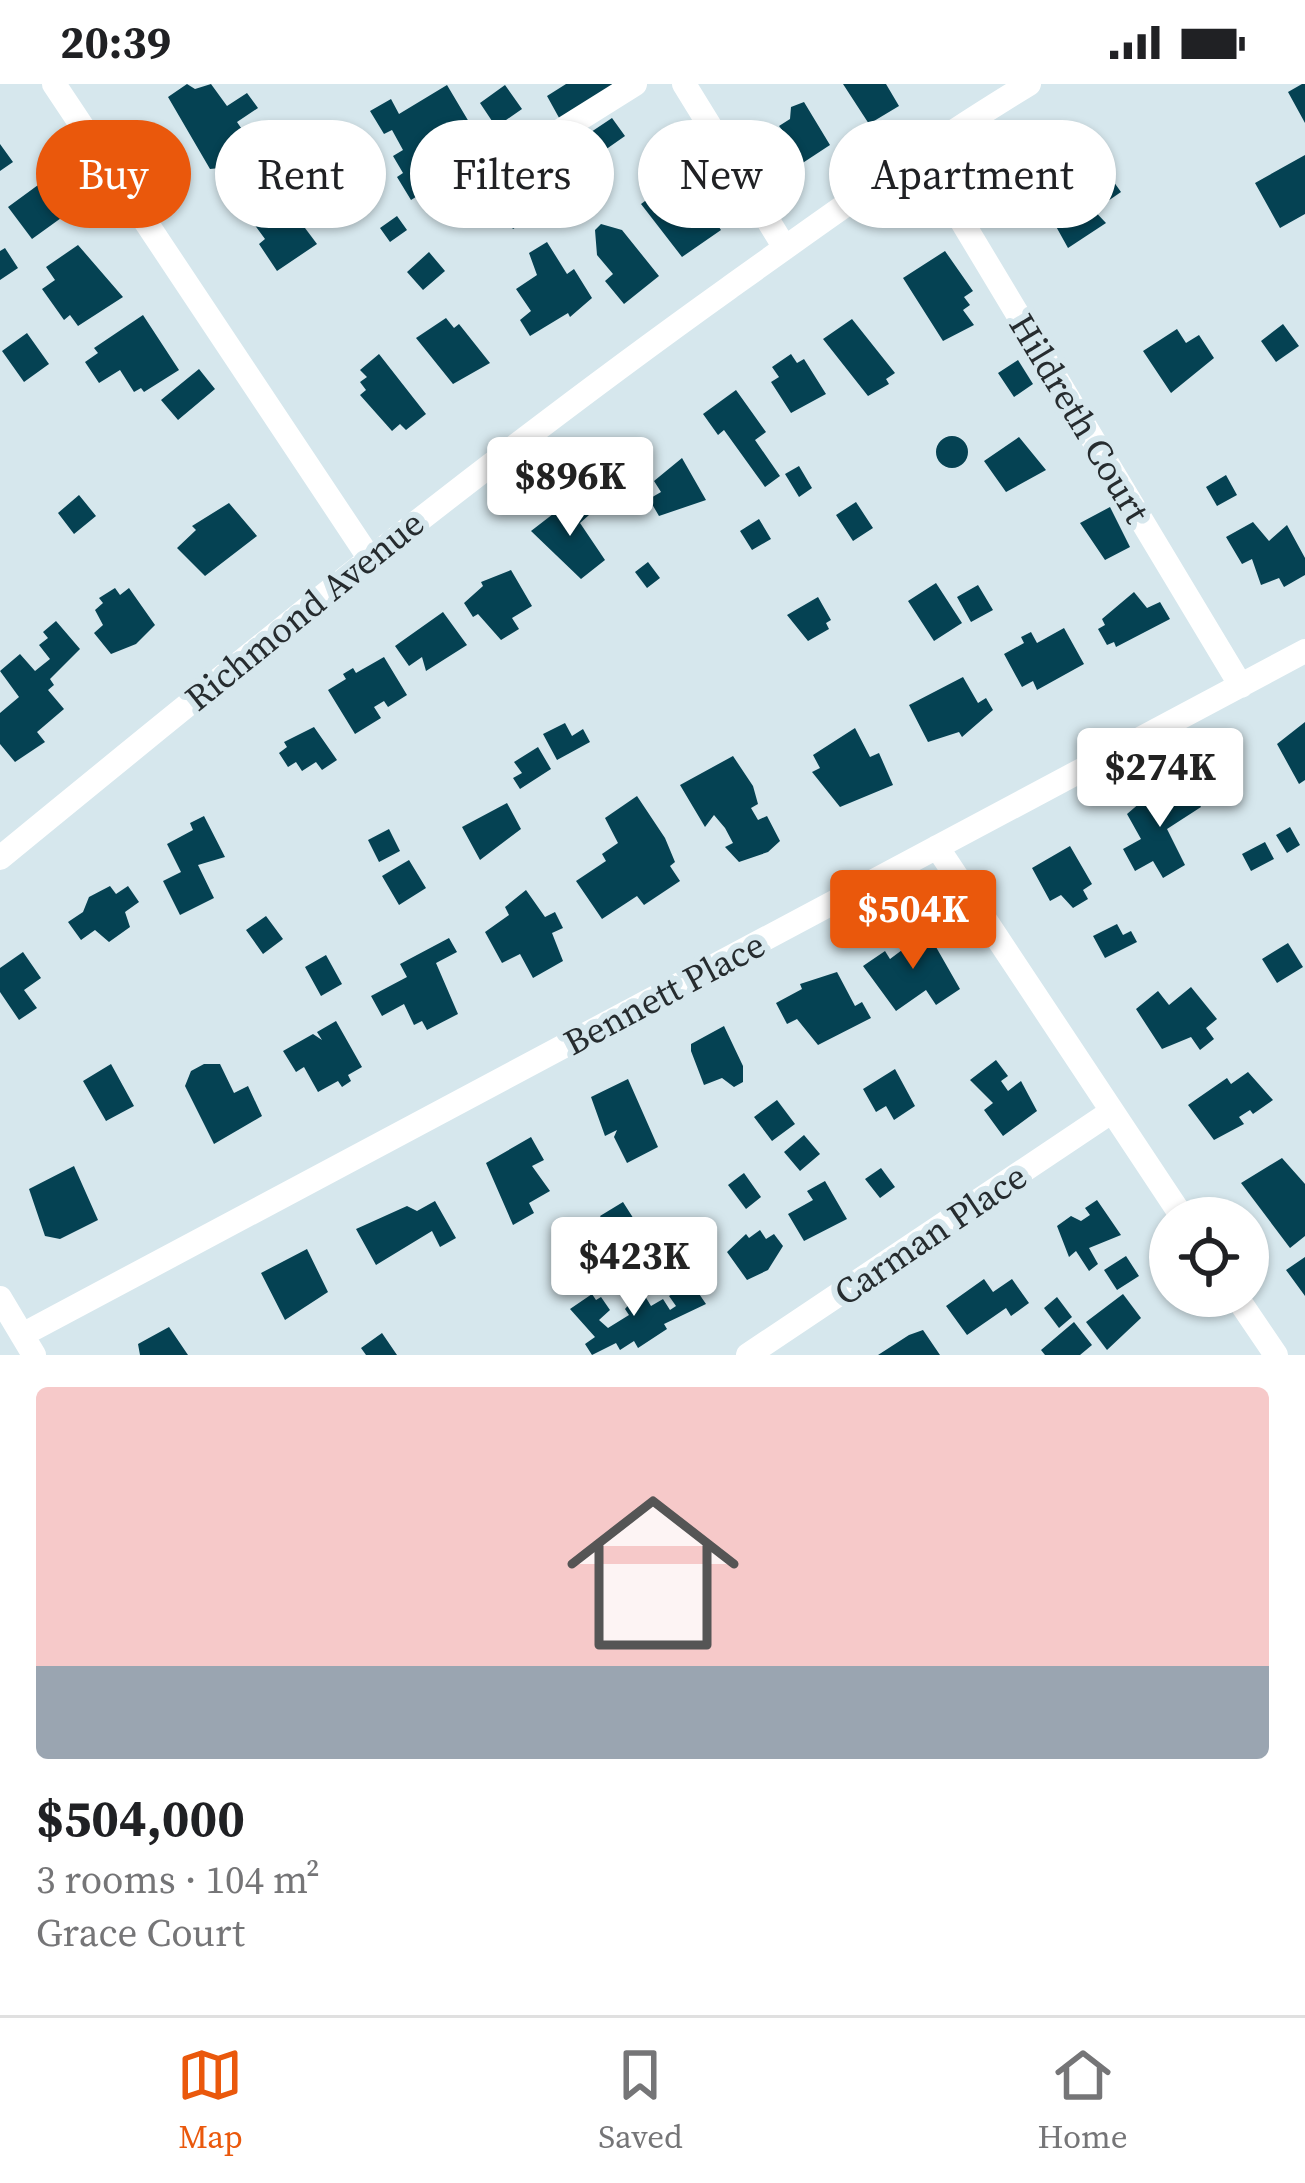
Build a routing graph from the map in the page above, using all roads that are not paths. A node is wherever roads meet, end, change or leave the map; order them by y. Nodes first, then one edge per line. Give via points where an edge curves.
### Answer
1 (54, 84) edge
2 (635, 84) edge
3 (684, 84) edge
4 (1029, 84) edge
5 (578, 120) edge
6 (970, 120) edge
7 (829, 216) edge
8 (966, 228) edge
9 (784, 248) junction
10 (368, 556) junction
11 (1305, 651) edge
12 (1241, 686) junction
13 (937, 847) junction
14 (0, 858) edge
15 (1111, 1112) junction
16 (1169, 1197) edge
17 (0, 1298) edge
18 (1250, 1317) edge
19 (28, 1345) edge
20 (748, 1355) edge
21 (1276, 1355) edge

1 - 10 street
2 - 5 street
3 - 9 street
4 - 6 street, Richmond Avenue
7 - 9 street, Richmond Avenue
8 - 12 street, Hildreth Court
9 - 10 street, Richmond Avenue
10 - 14 street, Richmond Avenue
11 - 12 street, Bennett Place
12 - 13 street, Bennett Place
13 - 15 street
13 - 19 street, Bennett Place
15 - 16 street
15 - 20 street, Carman Place
17 - 19 street
18 - 21 street

